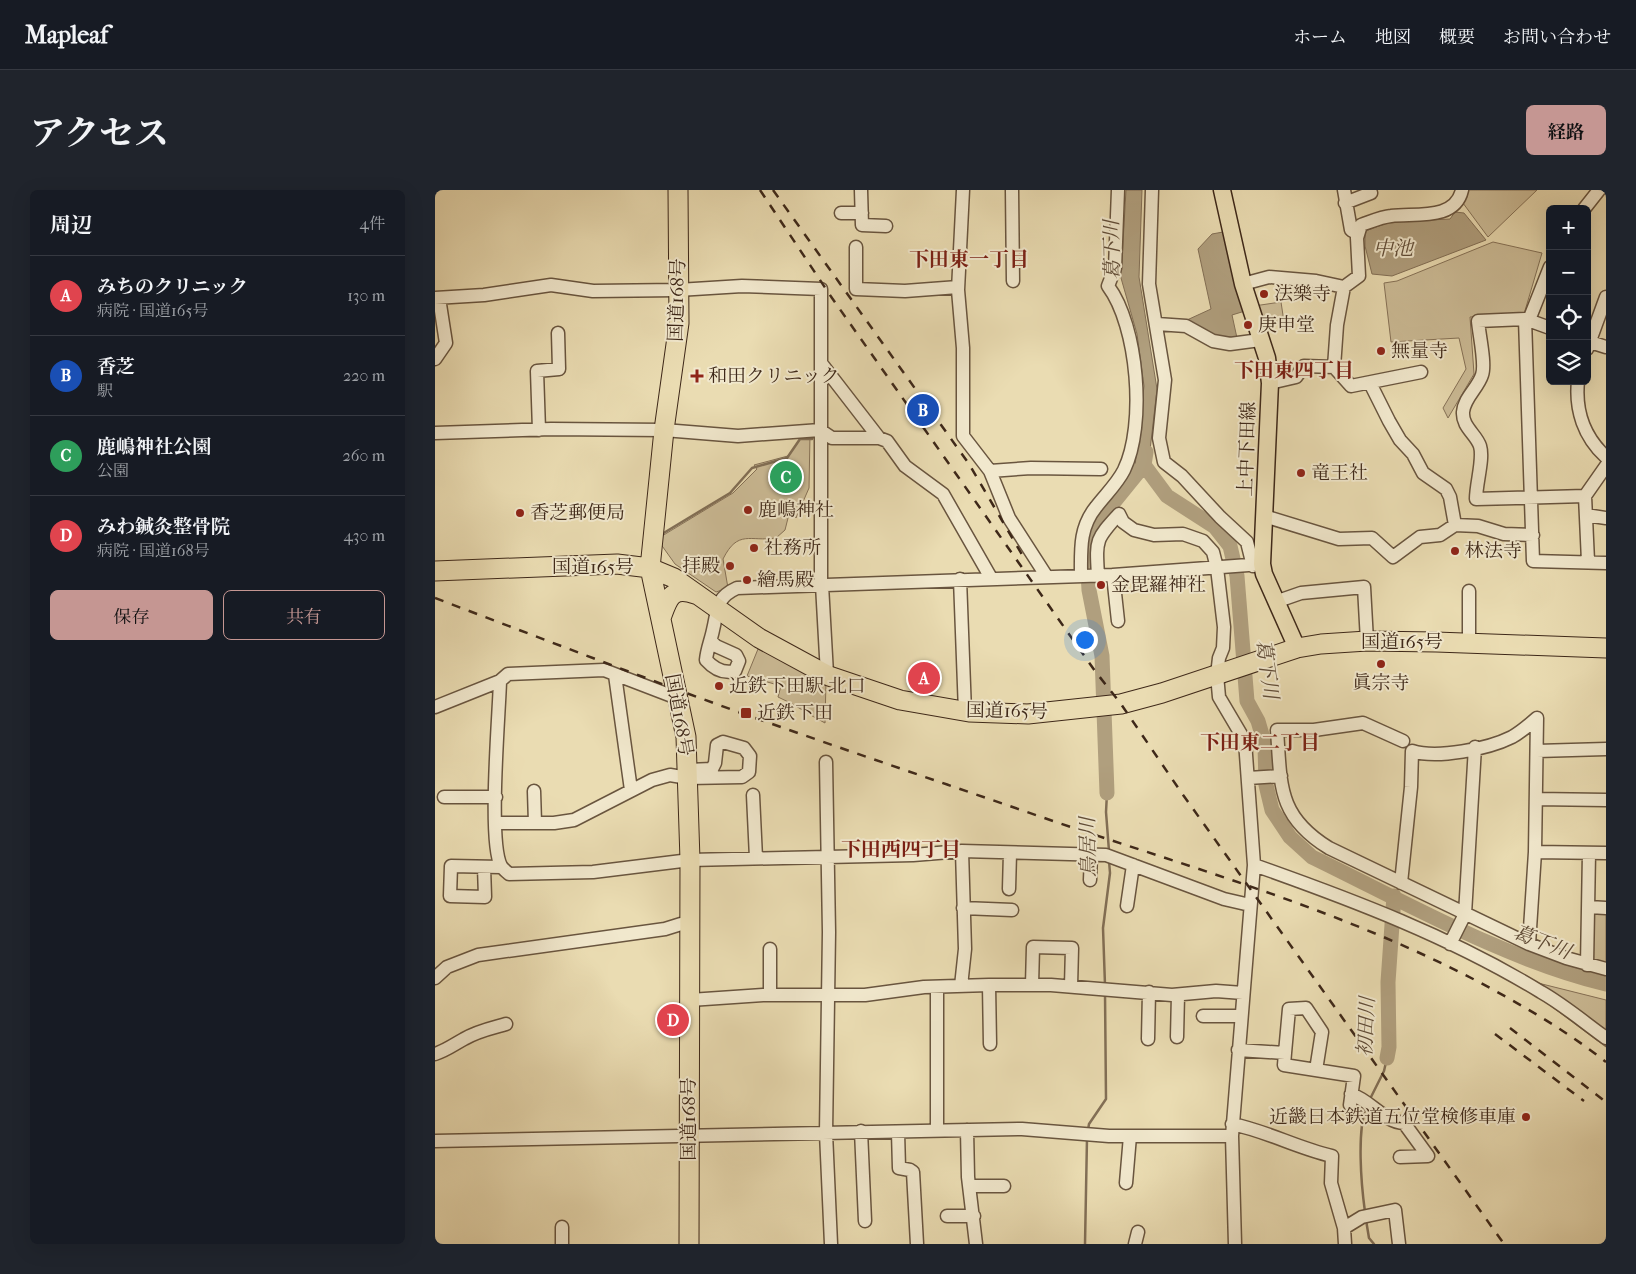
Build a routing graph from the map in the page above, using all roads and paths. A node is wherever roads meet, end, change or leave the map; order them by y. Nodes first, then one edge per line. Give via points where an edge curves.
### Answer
1 (678, 190) edge
2 (861, 190) edge
3 (963, 190) edge
4 (1012, 190) edge
5 (1118, 190) edge
6 (1152, 190) edge
7 (1222, 190) edge
8 (1370, 190) edge
9 (1462, 190) edge
10 (1599, 190) edge
11 (1344, 196) edge
12 (1586, 205) edge
13 (841, 213) dead end
14 (862, 213) junction
15 (886, 226) dead end
16 (1358, 234) junction
17 (856, 247) dead end
18 (1546, 276) edge
19 (1013, 281) dead end
20 (1243, 284) junction
21 (958, 288) junction
22 (1344, 288) junction
23 (679, 290) junction
24 (1606, 297) edge
25 (437, 298) edge
26 (1527, 320) junction
27 (1157, 324) junction
28 (1546, 327) edge
29 (558, 333) dead end
30 (1260, 340) junction
31 (1590, 340) edge
32 (1591, 344) edge
33 (1606, 347) edge
34 (435, 359) edge
35 (821, 363) junction
36 (1334, 367) junction
37 (1421, 372) dead end
38 (1270, 383) junction
39 (1370, 383) junction
40 (1578, 385) edge
41 (539, 430) junction
42 (664, 430) junction
43 (820, 430) junction
44 (435, 433) edge
45 (879, 438) junction
46 (1606, 457) edge
47 (1606, 466) edge
48 (1101, 469) dead end
49 (990, 471) junction
50 (1585, 496) junction
51 (1532, 498) junction
52 (1586, 515) junction
53 (1264, 516) junction
54 (1606, 518) edge
55 (1455, 525) junction
56 (1533, 535) junction
57 (1588, 561) junction
58 (1606, 562) edge
59 (1258, 565) junction
60 (649, 568) junction
61 (1217, 568) junction
62 (435, 571) edge
63 (1081, 576) junction
64 (1098, 576) junction
65 (1113, 576) junction
66 (1047, 577) junction
67 (991, 578) junction
68 (960, 580) junction
69 (822, 585) junction
70 (1469, 591) dead end
71 (695, 594) junction
72 (1278, 601) junction
73 (716, 609) junction
74 (661, 618) junction
75 (1118, 621) dead end
76 (711, 641) dead end
77 (1367, 641) junction
78 (1469, 642) junction
79 (1297, 648) junction
80 (1606, 648) edge
81 (1219, 673) junction
82 (827, 674) junction
83 (615, 675) junction
84 (500, 681) junction
85 (677, 698) junction
86 (435, 707) edge
87 (965, 712) junction
88 (1403, 741) dead end
89 (1475, 747) junction
90 (1606, 749) edge
91 (1537, 750) junction
92 (826, 762) dead end
93 (688, 774) junction
94 (1281, 776) junction
95 (1248, 778) junction
96 (631, 790) junction
97 (534, 791) dead end
98 (753, 795) dead end
99 (444, 797) dead end
100 (496, 797) junction
101 (1536, 799) junction
102 (1606, 800) edge
103 (535, 823) junction
104 (496, 824) junction
105 (962, 851) junction
106 (1535, 852) junction
107 (1010, 853) junction
108 (1589, 853) junction
109 (1606, 854) edge
110 (1091, 855) junction
111 (828, 857) junction
112 (756, 858) junction
113 (690, 860) junction
114 (1133, 865) junction
115 (1254, 865) junction
116 (484, 867) dead end
117 (501, 867) junction
118 (1090, 880) dead end
119 (1401, 883) junction
120 (1009, 889) dead end
121 (1251, 905) junction
122 (1127, 906) dead end
123 (1589, 907) junction
124 (963, 908) junction
125 (1606, 908) edge
126 (1012, 910) dead end
127 (1465, 914) junction
128 (690, 925) junction
129 (1452, 941) junction
130 (1529, 944) junction
131 (770, 949) dead end
132 (1587, 965) junction
133 (1606, 969) edge
134 (435, 978) edge
135 (989, 985) junction
136 (1032, 985) junction
137 (961, 986) junction
138 (1071, 986) junction
139 (937, 987) junction
140 (1149, 992) junction
141 (1243, 992) junction
142 (770, 995) junction
143 (827, 995) junction
144 (1178, 995) junction
145 (690, 1000) junction
146 (1203, 1016) dead end
147 (1241, 1016) junction
148 (506, 1024) dead end
149 (1177, 1037) dead end
150 (1606, 1038) edge
151 (1148, 1039) dead end
152 (990, 1044) dead end
153 (1238, 1050) junction
154 (435, 1054) edge
155 (1285, 1054) junction
156 (1317, 1070) junction
157 (967, 1130) junction
158 (1232, 1130) junction
159 (861, 1131) junction
160 (937, 1131) junction
161 (826, 1132) junction
162 (898, 1132) junction
163 (1130, 1136) junction
164 (688, 1137) junction
165 (435, 1142) edge
166 (1400, 1157) dead end
167 (1126, 1183) dead end
168 (970, 1186) junction
169 (1004, 1186) dead end
170 (947, 1216) dead end
171 (974, 1216) junction
172 (865, 1221) dead end
173 (562, 1227) dead end
174 (1345, 1228) junction
175 (563, 1244) edge
176 (689, 1244) edge
177 (831, 1244) edge
178 (917, 1244) edge
179 (976, 1244) edge
180 (1235, 1244) edge
181 (1345, 1244) edge
182 (1399, 1244) edge

1 - 23 highway, 国道168号
2 - 14 street
3 - 21 street
4 - 19 street
5 - 63 street via 1115,268 1108,286 1122,307 1130,342 1135,378 1135,433 1124,471 1085,524 1081,536
6 - 27 street via 1149,284
7 - 20 main road, 上中下田線
8 - 11 street via 1371,193
9 - 16 street via 1460,199 1447,211 1388,216 1361,225
10 - 12 street
11 - 16 street via 1351,230
13 - 14 street
14 - 15 street via 862,225
16 - 22 street via 1359,276
17 - 21 street via 856,289
18 - 26 street
20 - 22 street via 1269,277 1316,281
20 - 30 main road, 上中下田線
21 - 49 street via 963,348 963,436
22 - 36 street
23 - 25 street via 593,291 551,285 484,296
23 - 35 street via 742,286 821,289
23 - 42 highway, 国道168号 via 679,323
24 - 31 street
25 - 34 street via 446,343
26 - 28 street
26 - 51 street
26 - 51 street via 1478,321 1483,374 1465,405 1463,416 1481,452 1476,499
27 - 30 street via 1186,326 1213,341 1230,344
27 - 59 street via 1165,380 1159,438 1164,462 1247,542
29 - 41 street via 559,369 537,371
30 - 38 main road, 上中下田線 via 1267,358
32 - 33 street
35 - 43 street
35 - 45 street
36 - 38 street via 1304,366 1295,377
36 - 39 street via 1351,386
37 - 39 street
38 - 53 main road, 上中下田線
39 - 55 street via 1400,440 1413,454 1423,473 1446,490
40 - 46 street via 1581,421 1594,445
41 - 42 street
41 - 44 street
42 - 43 street via 738,436
42 - 60 highway, 国道168号
43 - 45 street via 832,438
43 - 69 street
45 - 67 street via 887,441 905,466 943,494
47 - 50 street
48 - 49 street
49 - 66 street via 1009,518
50 - 51 street
50 - 52 street
51 - 56 street
52 - 54 street
52 - 57 street
53 - 55 street via 1339,539 1372,538 1393,557 1420,537 1440,536
53 - 59 main road, 上中下田線
55 - 56 street via 1478,526 1504,534
56 - 57 street via 1533,561
57 - 58 street
59 - 61 street
59 - 72 main road, 上中下田線
60 - 62 highway, 国道165号 via 617,564
60 - 71 highway, 国道165号 via 674,578
60 - 74 highway, 国道168号
61 - 64 street via 1213,552 1203,541 1183,534 1154,535 1134,530 1123,522 1119,514 1099,536 1096,545
61 - 65 street
61 - 81 street via 1223,627
63 - 64 street
63 - 66 street
64 - 65 street
65 - 75 street
66 - 67 street
67 - 68 street
68 - 69 street
68 - 87 street
69 - 73 street via 737,588 728,592
69 - 82 street
70 - 78 street
71 - 73 highway, 国道165号
71 - 74 highway via 688,591 673,594 667,599
72 - 77 street via 1301,593 1364,587
72 - 79 main road, 上中下田線
73 - 76 street
73 - 82 highway, 国道165号 via 759,638
74 - 85 highway, 国道168号
77 - 78 highway, 国道165号
77 - 79 highway, 国道165号
78 - 80 highway, 国道165号
79 - 81 highway, 国道165号
81 - 87 highway, 国道165号 via 1162,693 1108,706 1028,714
81 - 95 street via 1222,704 1245,741
82 - 87 highway, 国道165号 via 900,700
83 - 84 street via 604,670 507,674
83 - 85 street
83 - 96 street
84 - 86 street
84 - 100 street
85 - 93 highway, 国道168号 via 686,737
88 - 94 street via 1363,723 1314,730 1277,730
89 - 91 street via 1511,737 1537,718
89 - 119 street via 1433,756 1412,751
89 - 127 street
90 - 91 street
91 - 101 street
92 - 111 street
93 - 93 street via 712,769 717,745 723,742 744,748 750,756 749,772 742,777
93 - 96 street via 652,780
93 - 113 highway, 国道168号
94 - 95 street
94 - 119 street via 1289,812 1313,838
95 - 115 street
96 - 103 street via 573,820
97 - 103 street
98 - 112 street
99 - 100 street
100 - 104 street
101 - 102 street
101 - 106 street
103 - 104 street
104 - 117 street
105 - 107 street
105 - 111 street
105 - 124 street
106 - 108 street
106 - 130 street
107 - 110 street
107 - 120 street
108 - 109 street
108 - 123 street
110 - 114 street via 1110,856
110 - 118 street
111 - 112 street
111 - 143 street
112 - 113 street
113 - 117 street via 593,872 509,874
113 - 128 highway, 国道168号
114 - 121 street
114 - 122 street
115 - 121 street
115 - 129 street
116 - 117 street
119 - 127 street
121 - 141 street
123 - 125 street
123 - 132 street
124 - 126 street
124 - 137 street via 965,949
127 - 129 street
127 - 130 street
128 - 134 street via 477,955 447,967
128 - 145 highway, 国道168号
129 - 150 street via 1543,993
130 - 132 street
131 - 142 street
132 - 133 street
135 - 136 street
135 - 137 street
135 - 152 street
136 - 138 street
136 - 138 street via 1033,946 1071,948
137 - 139 street
138 - 140 street
139 - 143 street via 880,994
139 - 160 street
140 - 144 street
140 - 151 street
141 - 144 street via 1216,990
141 - 147 street
142 - 143 street
142 - 145 street
143 - 161 street
144 - 149 street
145 - 164 highway, 国道168号
146 - 147 street
147 - 153 street
148 - 154 street via 483,1030 451,1049
153 - 155 street
153 - 158 street
155 - 156 street via 1284,1065
155 - 156 street via 1289,1009 1306,1008 1322,1032
156 - 166 street via 1354,1076 1359,1101 1393,1122 1404,1123 1428,1156
157 - 160 street
157 - 163 street via 1022,1129
157 - 168 street
158 - 163 street
158 - 174 street via 1269,1132 1299,1148 1332,1156 1332,1191
158 - 180 street
159 - 161 street
159 - 162 street
159 - 172 street
160 - 162 street
161 - 164 street
161 - 177 street
162 - 178 street via 899,1168 910,1170 913,1175
163 - 167 street
164 - 165 street
164 - 176 highway, 国道168号
168 - 169 street
168 - 171 street
170 - 171 street
171 - 179 street
173 - 175 street
174 - 181 street
174 - 182 street via 1365,1216 1395,1210

